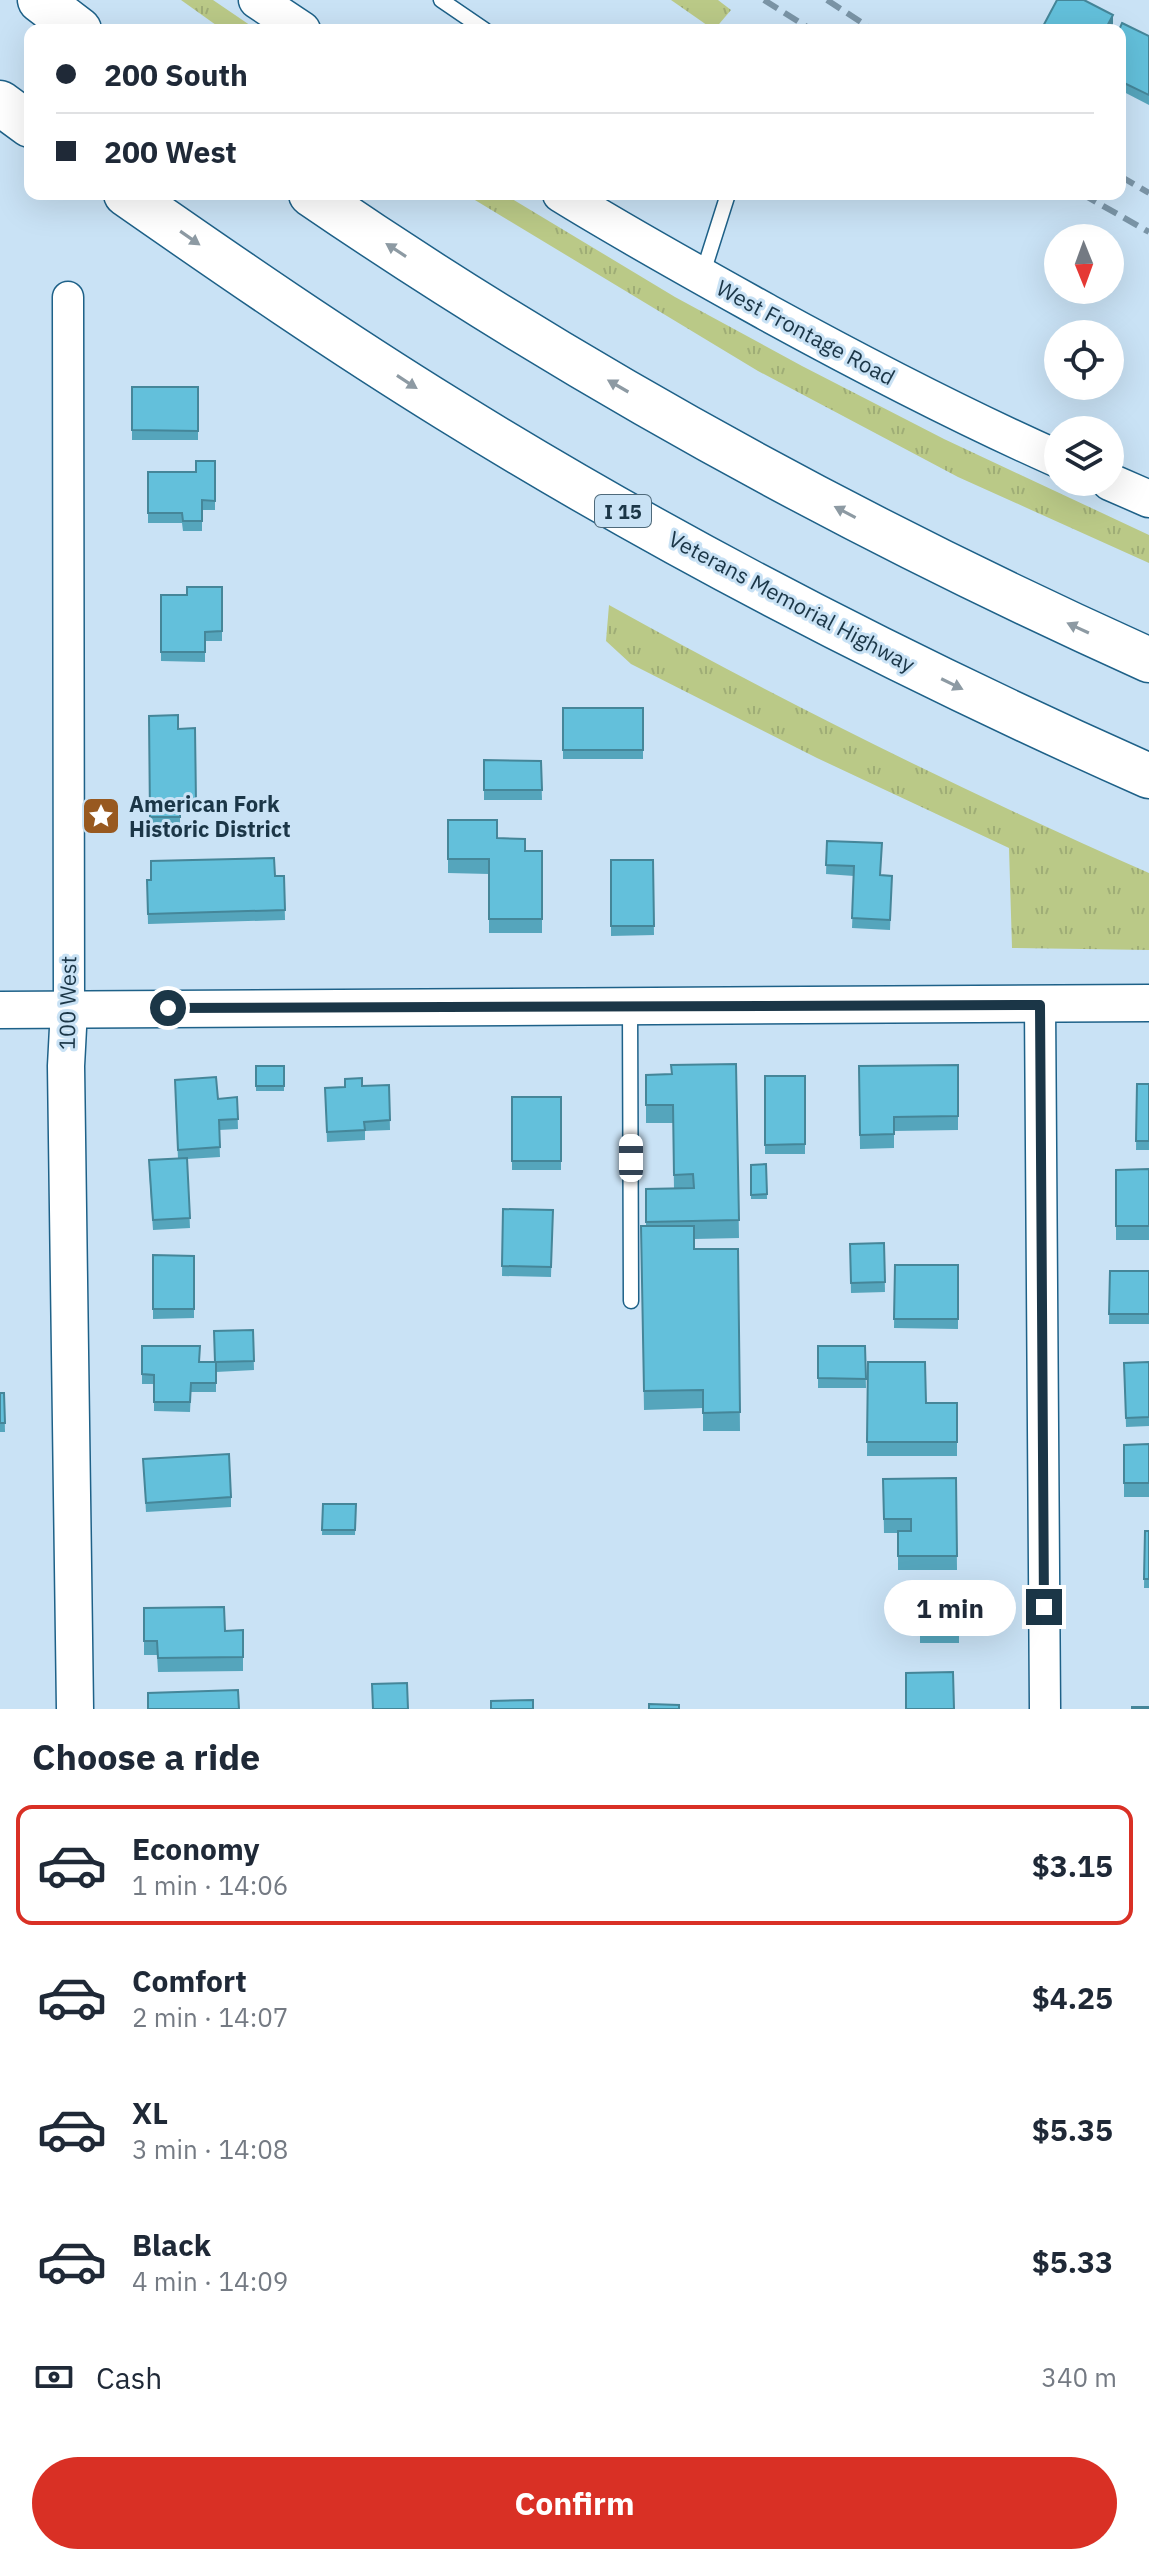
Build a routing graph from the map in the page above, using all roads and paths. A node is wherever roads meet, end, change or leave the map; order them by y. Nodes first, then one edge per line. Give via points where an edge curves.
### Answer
1 (40, 0) edge
2 (441, 0) edge
3 (268, 3) edge
4 (71, 24) edge
5 (294, 24) edge
6 (476, 24) edge
7 (0, 103) edge
8 (24, 121) edge
9 (135, 200) edge
10 (320, 200) edge
11 (571, 200) edge
12 (726, 200) edge
13 (702, 276) junction
14 (68, 297) dead end
15 (1044, 453) edge
16 (1124, 488) edge
17 (1149, 499) edge
18 (1149, 660) edge
19 (1149, 776) edge
20 (1149, 1003) edge
21 (1040, 1005) junction
22 (630, 1006) junction
23 (69, 1009) junction
24 (0, 1010) edge
25 (631, 1301) dead end
26 (75, 1709) edge
27 (1045, 1709) edge

1 - 4 highway
2 - 6 lane
3 - 5 street
7 - 8 highway
9 -> 19 highway, Veterans Memorial Highway / I 15 via 412,386 634,518 863,640
18 -> 10 highway via 889,535 678,421 497,314
11 - 13 street, West Frontage Road
12 - 13 lane
13 - 15 street, West Frontage Road via 851,358
14 - 23 street, 100 West
16 - 17 street
20 - 21 street
21 - 22 street
21 - 27 street
22 - 23 street
22 - 25 lane
23 - 24 street
23 - 26 street, 100 West

